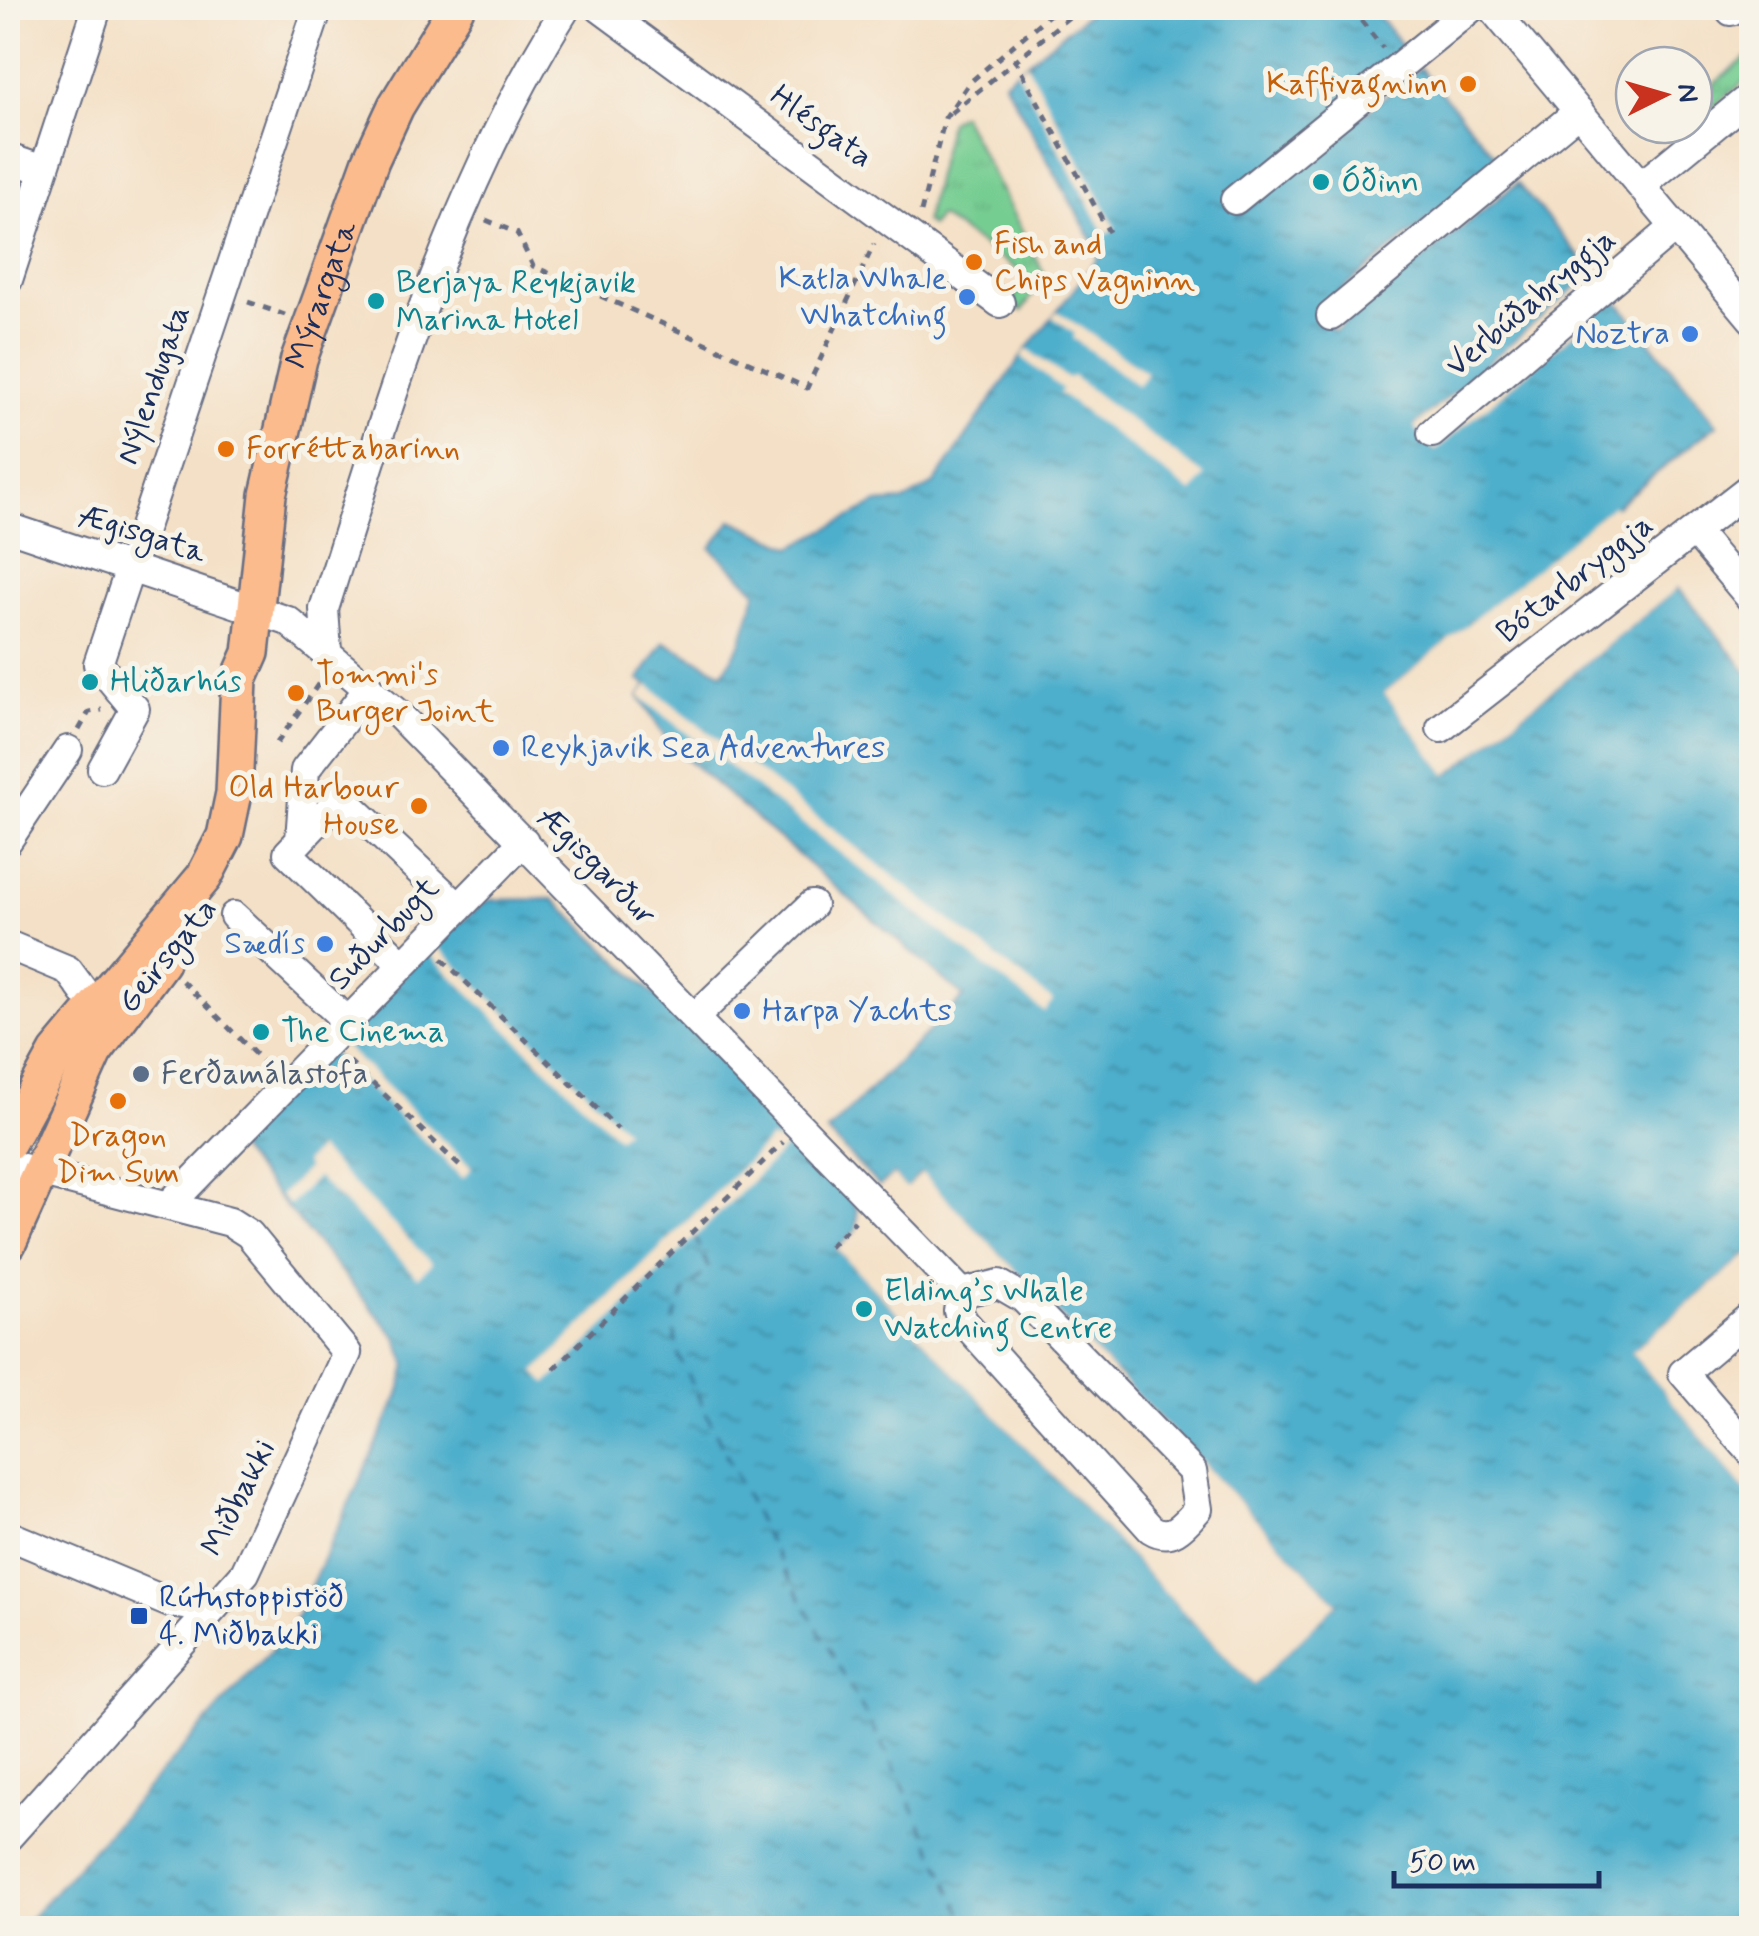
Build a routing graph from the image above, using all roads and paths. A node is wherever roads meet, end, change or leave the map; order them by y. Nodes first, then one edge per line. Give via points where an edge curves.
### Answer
1 (97, 8) edge
2 (318, 8) edge
3 (456, 8) edge
4 (566, 8) edge
5 (600, 8) edge
6 (1057, 8) edge
7 (1080, 8) edge
8 (1351, 8) edge
9 (1470, 8) edge
10 (1492, 8) edge
11 (1014, 58) junction
12 (1398, 67) junction
13 (1752, 95) edge
14 (1579, 111) junction
15 (945, 118) junction
16 (8, 158) edge
17 (43, 170) junction
18 (1641, 186) junction
19 (1235, 200) dead end
20 (460, 209) junction
21 (886, 219) junction
22 (1675, 227) junction
23 (1109, 232) dead end
24 (914, 240) junction
25 (8, 280) edge
26 (222, 293) junction
27 (1000, 302) dead end
28 (1331, 316) dead end
29 (300, 320) dead end
30 (1752, 320) edge
31 (1432, 433) dead end
32 (1752, 486) edge
33 (8, 528) edge
34 (1694, 531) junction
35 (130, 567) junction
36 (1752, 600) edge
37 (255, 608) junction
38 (251, 653) junction
39 (328, 660) junction
40 (369, 688) junction
41 (125, 696) junction
42 (1440, 728) dead end
43 (277, 743) dead end
44 (68, 750) joint
45 (102, 769) dead end
46 (8, 840) edge
47 (300, 840) junction
48 (524, 841) junction
49 (812, 905) dead end
50 (459, 908) junction
51 (234, 916) dead end
52 (425, 942) junction
53 (8, 946) edge
54 (403, 965) junction
55 (174, 974) dead end
56 (93, 1004) junction
57 (695, 1017) junction
58 (338, 1032) junction
59 (286, 1085) junction
60 (800, 1125) junction
61 (618, 1129) dead end
62 (8, 1142) edge
63 (22, 1169) edge
64 (465, 1171) dead end
65 (169, 1204) junction
66 (854, 1222) dead end
67 (689, 1230) junction
68 (695, 1238) dead end
69 (8, 1243) edge
70 (829, 1248) dead end
71 (962, 1293) junction
72 (1752, 1315) edge
73 (554, 1369) dead end
74 (1752, 1453) edge
75 (8, 1535) edge
76 (212, 1609) junction
77 (8, 1837) edge

1 - 17 street
2 - 26 street, Nýlendugata
3 - 37 main road, Mýrargata via 371,160 299,359 268,495
4 - 20 street
5 - 21 street, Hlésgata
6 - 15 path via 969,82
7 - 11 path
8 - 12 path
9 - 12 street
10 - 14 street
11 - 15 path
11 - 23 path
12 - 19 street
13 - 18 street
14 - 18 street
14 - 28 street
15 - 24 path
16 - 17 street
17 - 25 street
18 - 22 street
20 - 21 path via 517,232 533,266 807,388
20 - 39 street via 324,609
21 - 24 street, Hlésgata
22 - 30 street
22 - 31 street, Verbúðabryggja
24 - 27 street, Hlésgata
26 - 29 path
26 - 35 street, Nýlendugata
32 - 34 street, Bótarbryggja
33 - 35 street, Ægisgata
34 - 36 street
34 - 42 street, Bótarbryggja
35 - 37 street, Ægisgata
35 - 41 street, Nýlendugata via 98,664
37 - 38 main road, Geirsgata
37 - 39 street, Ægisgarður via 302,630
38 - 56 main road, Geirsgata via 240,680 231,816 215,859
38 - 63 main road, Geirsgata via 260,685 256,809 246,848 225,885 125,1005
39 - 40 street, Ægisgarður
39 - 43 path
40 - 47 street via 305,770
40 - 48 street, Ægisgarður
41 - 44 path via 113,708 90,712
41 - 45 street via 135,709
44 - 46 street
47 - 50 street via 341,797
47 - 54 street via 288,853
48 - 50 street, Suðurbugt
48 - 57 street, Ægisgarður
49 - 57 street
50 - 52 street, Suðurbugt
51 - 58 street
52 - 54 street, Suðurbugt
52 - 61 path
53 - 56 street via 68,970
54 - 58 street, Suðurbugt
55 - 59 path
56 - 62 main road, Geirsgata via 56,1053
57 - 60 street, Ægisgarður
58 - 59 street, Suðurbugt
58 - 64 path
59 - 65 street, Suðurbugt
60 - 67 path
60 - 71 street, Ægisgarður
63 - 65 street
63 - 69 main road, Geirsgata
65 - 76 street, Miðbakki via 248,1234 347,1353 245,1573
66 - 70 path
67 - 68 path
67 - 73 path
71 - 71 street via 958,1311 964,1322 1152,1529 1180,1530 1198,1510 1192,1471 1023,1298 999,1284
72 - 74 street via 1683,1373
75 - 76 street via 170,1603
76 - 77 street, Miðbakki

